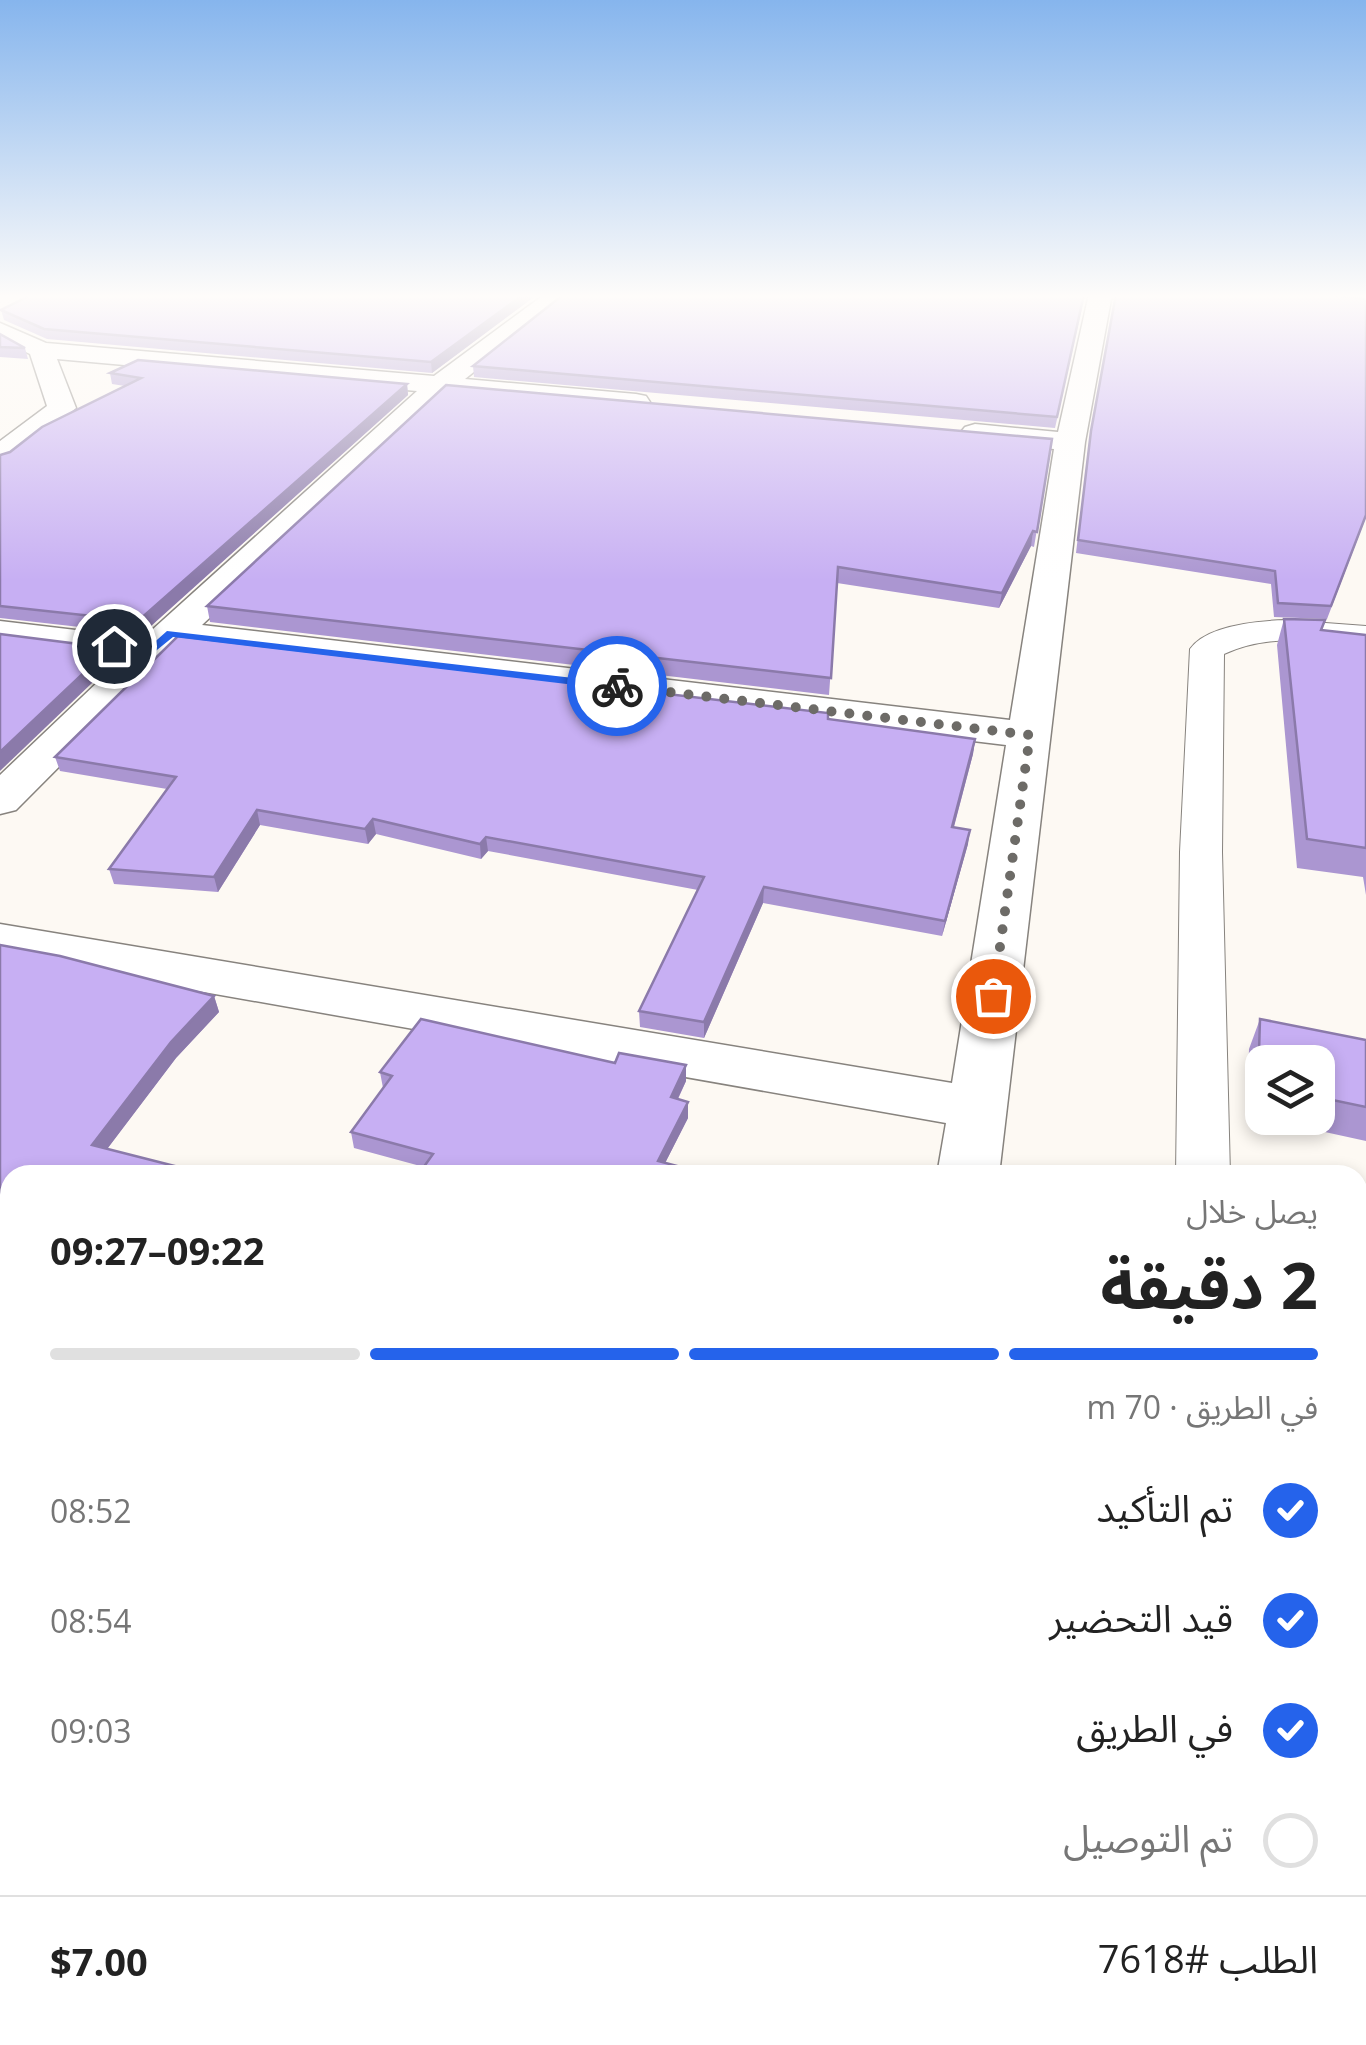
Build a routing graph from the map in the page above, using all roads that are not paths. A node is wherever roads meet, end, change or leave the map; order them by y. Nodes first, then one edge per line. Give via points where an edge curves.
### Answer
1 (55, 389) edge
2 (435, 389) edge
3 (500, 389) edge
4 (1081, 389) edge
5 (657, 404) edge
6 (952, 431) edge
7 (1070, 442) junction
8 (0, 455) edge
9 (0, 632) edge
10 (1366, 636) edge
11 (161, 642) junction
12 (1030, 735) junction
13 (0, 800) edge
14 (0, 940) edge
15 (977, 1108) junction
16 (969, 1165) edge
17 (1203, 1165) edge

1 - 8 street via 62,408
2 - 11 street
3 - 5 street
4 - 7 street
6 - 7 street
7 - 12 street
9 - 11 street
10 - 17 lane via 1271,627 1238,633 1207,649 1200,852
11 - 12 street
11 - 13 street
12 - 15 street
14 - 15 street
15 - 16 street

